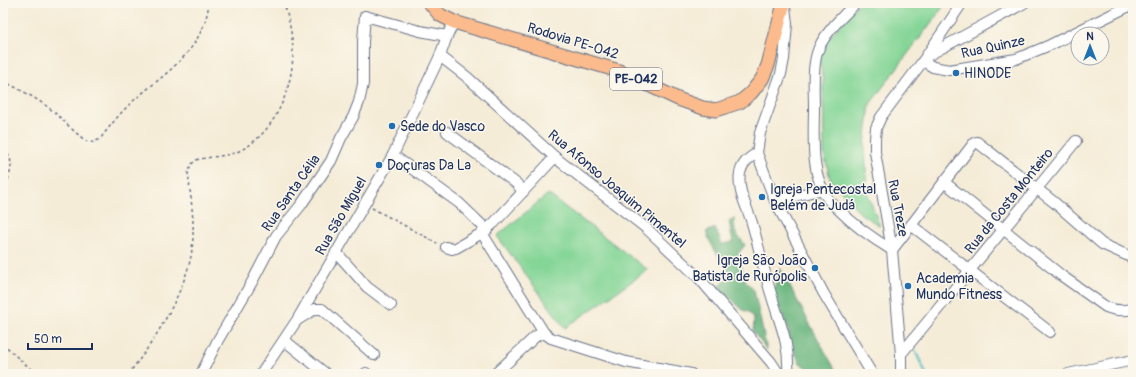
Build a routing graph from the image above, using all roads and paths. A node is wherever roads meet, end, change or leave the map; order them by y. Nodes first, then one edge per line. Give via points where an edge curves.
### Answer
1 (209, 3) edge
2 (284, 3) edge
3 (430, 3) edge
4 (784, 3) edge
5 (856, 3) edge
6 (962, 3) edge
7 (1024, 3) edge
8 (1133, 4) edge
9 (454, 22) junction
10 (447, 36) junction
11 (440, 56) junction
12 (924, 59) junction
13 (3, 81) edge
14 (447, 132) dead end
15 (1076, 141) dead end
16 (3, 150) edge
17 (757, 153) junction
18 (393, 155) junction
19 (555, 157) junction
20 (944, 182) junction
21 (823, 189) junction
22 (1037, 189) junction
23 (3, 192) edge
24 (523, 192) junction
25 (775, 201) junction
26 (365, 204) junction
27 (911, 225) junction
28 (1003, 230) junction
29 (484, 231) junction
30 (446, 248) joint
31 (892, 250) junction
32 (336, 252) junction
33 (1133, 258) edge
34 (970, 271) junction
35 (391, 305) dead end
36 (1133, 309) edge
37 (297, 320) junction
38 (1050, 332) dead end
39 (544, 333) junction
40 (284, 340) junction
41 (3, 343) edge
42 (374, 354) dead end
43 (901, 354) junction
44 (1133, 360) edge
45 (40, 374) edge
46 (128, 374) edge
47 (201, 374) edge
48 (261, 374) edge
49 (326, 374) edge
50 (496, 374) edge
51 (691, 374) edge
52 (779, 374) edge
53 (788, 374) edge
54 (872, 374) edge
55 (901, 374) edge
56 (1068, 374) edge

1 - 13 path via 205,23 191,49 178,64 132,102 96,141 87,142 36,99
2 - 46 path via 293,54 292,69 281,105 262,135 249,146 230,154 196,160 189,168 193,232 188,267 163,323 141,359
3 - 9 main road, Rodovia PE-042 / PE-042 via 440,15
4 - 9 main road, Rodovia PE-042 / PE-042 via 768,65 762,78 751,93 740,102 716,110 678,100 619,71
4 - 17 street via 787,24 784,59 760,133
5 - 21 street via 831,29 817,52 814,74 814,141 818,176
6 - 12 street, Rua Treze
7 - 12 street
8 - 12 street, Rua Quinze via 1016,59 949,70 933,68
9 - 10 street, Rua São Miguel
10 - 11 street, Rua São Miguel
10 - 47 street, Rua Santa Célia via 420,32 365,16 363,84 353,117 331,161 276,236
11 - 18 street, Rua São Miguel
11 - 19 street, Rua Afonso Joaquim Pimentel
12 - 31 street, Rua Treze via 881,117 875,134 877,166
14 - 24 street via 517,184
15 - 22 street, Rua da Costa Monteiro
16 - 23 path via 11,160 11,169
17 - 25 street
17 - 53 street via 742,166 740,188 784,334
18 - 26 street, Rua São Miguel
18 - 29 street via 459,203
19 - 24 street
19 - 52 street, Rua Afonso Joaquim Pimentel via 646,228 699,278
20 - 22 street via 977,142
20 - 27 street
20 - 28 street
21 - 25 street
21 - 31 street via 828,199 847,218 870,237
22 - 28 street, Rua da Costa Monteiro
22 - 33 street via 1102,244
24 - 29 street
25 - 54 street via 824,294
26 - 30 path
26 - 32 street, Rua São Miguel
27 - 31 street
27 - 34 street
28 - 34 street, Rua da Costa Monteiro
28 - 36 street via 1106,307 1112,310
29 - 30 street via 456,248
29 - 39 street
31 - 43 street, Rua Treze
32 - 35 street via 367,287
32 - 37 street, Rua São Miguel
34 - 38 street
34 - 43 street, Rua da Costa Monteiro
37 - 40 street, Rua São Miguel
37 - 42 street via 315,309 322,309
39 - 50 street via 536,336
39 - 51 street via 551,338 626,362
40 - 48 street, Rua São Miguel
40 - 49 street
41 - 45 path via 29,368
43 - 55 street, Rua Treze
44 - 56 street

